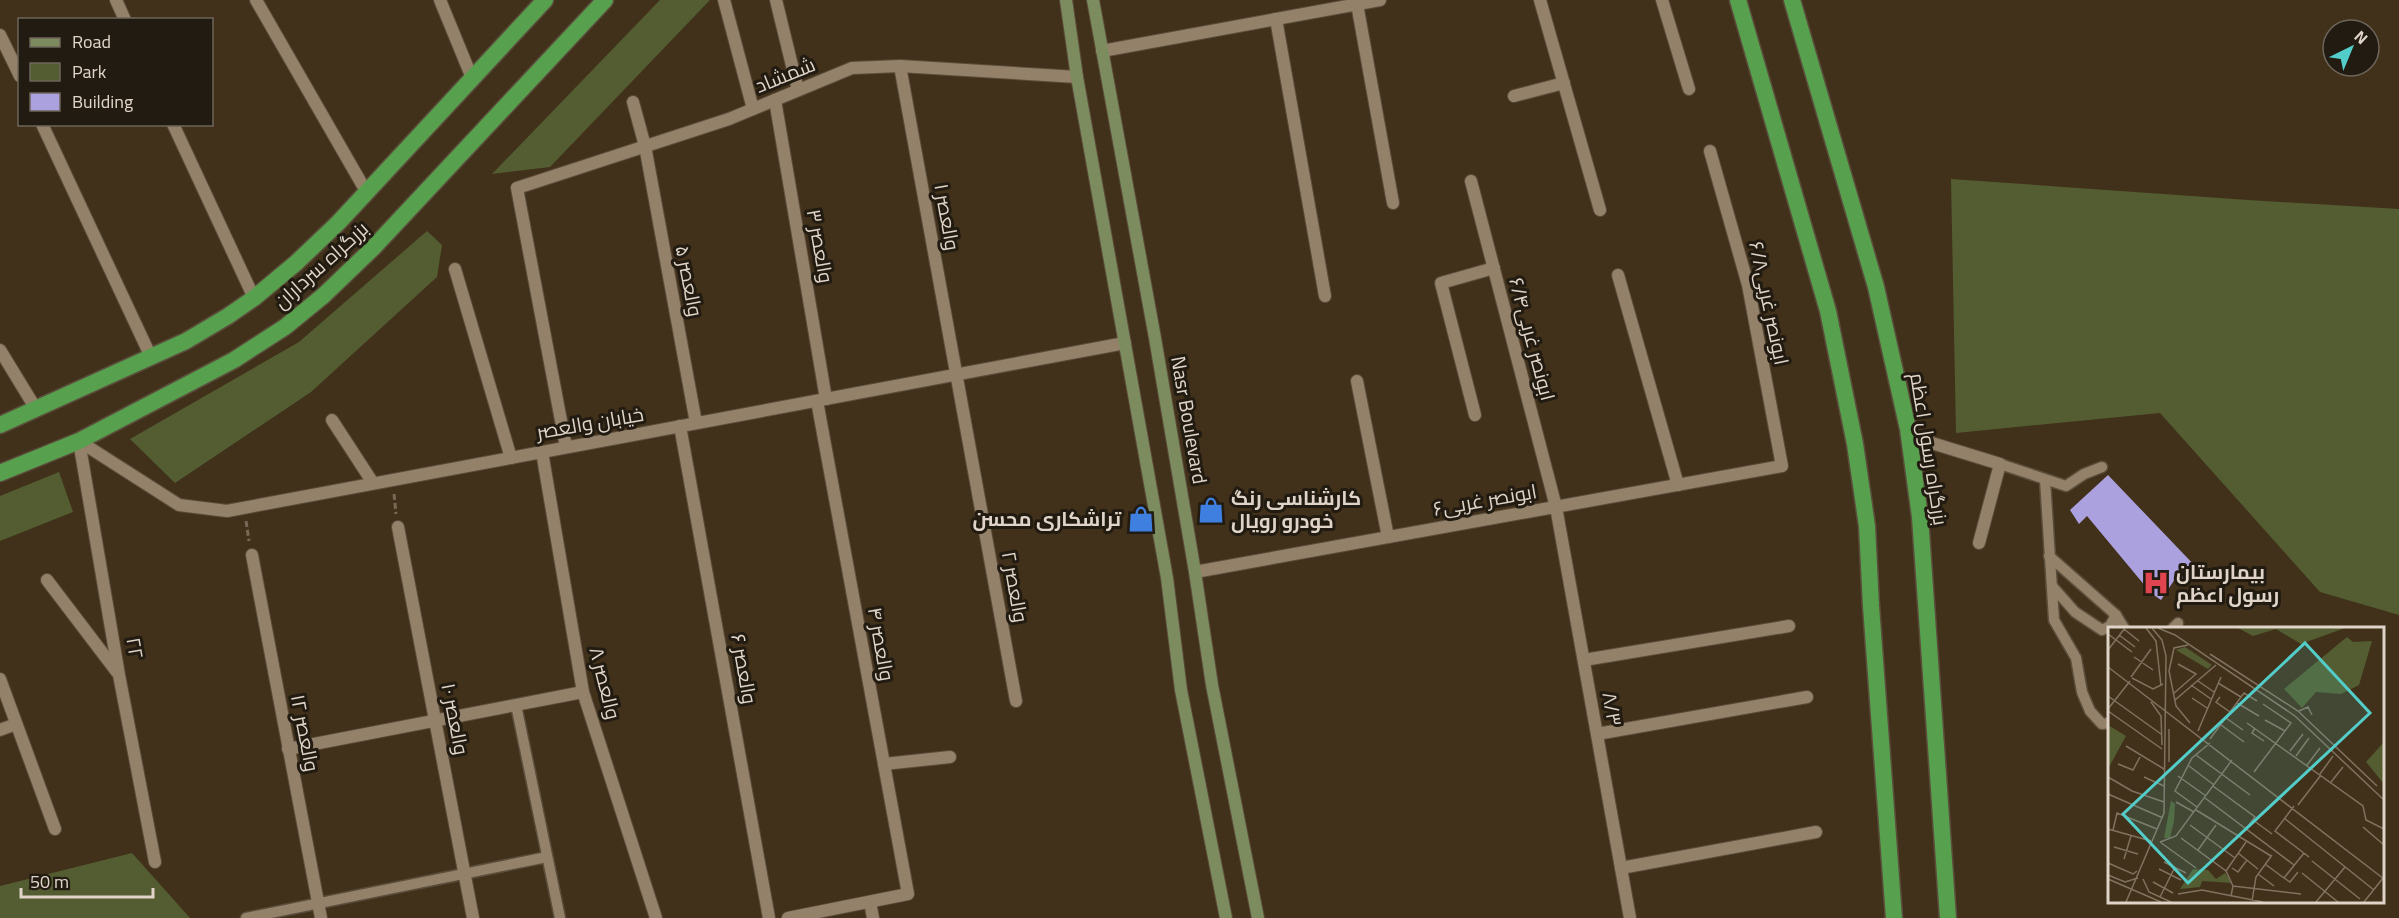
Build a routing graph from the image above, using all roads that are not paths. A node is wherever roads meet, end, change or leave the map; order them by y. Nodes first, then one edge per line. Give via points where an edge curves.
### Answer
1 (116, 0) edge
2 (256, 0) edge
3 (440, 0) edge
4 (545, 0) edge
5 (605, 0) edge
6 (724, 0) edge
7 (776, 0) edge
8 (1066, 0) edge
9 (1093, 0) edge
10 (1306, 0) edge
11 (1380, 0) edge
12 (1540, 0) edge
13 (1662, 0) edge
14 (1738, 0) edge
15 (1792, 0) edge
16 (1357, 4) junction
17 (1309, 13) junction
18 (124, 18) edge
19 (1276, 19) junction
20 (0, 35) edge
21 (1102, 51) junction
22 (900, 66) junction
23 (18, 72) edge
24 (1077, 77) junction
25 (472, 78) junction
26 (1564, 83) junction
27 (1689, 89) dead end
28 (798, 90) junction
29 (1514, 96) dead end
30 (775, 100) junction
31 (633, 102) dead end
32 (753, 109) junction
33 (43, 126) edge
34 (174, 126) edge
35 (645, 146) junction
36 (1710, 151) dead end
37 (1471, 181) dead end
38 (367, 193) junction
39 (1393, 203) dead end
40 (1600, 210) dead end
41 (1494, 268) junction
42 (455, 269) dead end
43 (1618, 275) dead end
44 (1325, 296) dead end
45 (254, 298) junction
46 (1125, 343) junction
47 (0, 350) edge
48 (151, 357) junction
49 (956, 375) junction
50 (1357, 381) dead end
51 (821, 400) junction
52 (36, 409) junction
53 (1474, 415) dead end
54 (332, 420) dead end
55 (696, 423) junction
56 (0, 425) edge
57 (680, 426) junction
58 (1909, 436) junction
59 (79, 441) junction
60 (566, 447) junction
61 (542, 452) junction
62 (511, 458) junction
63 (2000, 464) junction
64 (1782, 465) joint
65 (2102, 467) dead end
66 (0, 473) edge
67 (2045, 480) junction
68 (373, 483) junction
69 (1678, 485) junction
70 (1556, 507) junction
71 (398, 527) road end
72 (1388, 537) junction
73 (1979, 543) dead end
74 (252, 555) road end
75 (2049, 556) junction
76 (1195, 572) junction
77 (47, 580) dead end
78 (2052, 586) junction
79 (2116, 615) junction
80 (1789, 626) dead end
81 (2123, 627) edge
82 (1584, 660) junction
83 (119, 675) junction
84 (0, 679) edge
85 (583, 692) junction
86 (1807, 697) dead end
87 (1016, 701) dead end
88 (516, 705) junction
89 (435, 720) junction
90 (2108, 723) edge
91 (16, 724) junction
92 (0, 730) edge
93 (1597, 734) junction
94 (288, 749) junction
95 (950, 757) dead end
96 (884, 764) junction
97 (54, 829) dead end
98 (1816, 832) dead end
99 (547, 857) junction
100 (155, 862) dead end
101 (1621, 868) junction
102 (464, 874) junction
103 (870, 902) junction
104 (318, 904) junction
105 (246, 918) edge
106 (321, 918) edge
107 (473, 918) edge
108 (560, 918) edge
109 (656, 918) edge
110 (769, 918) edge
111 (788, 918) edge
112 (873, 918) edge
113 (1226, 918) edge
114 (1258, 918) edge
115 (1630, 918) edge
116 (1894, 918) edge
117 (1948, 918) edge

1 - 18 street
2 - 38 street
3 - 25 street
4 - 25 highway, بزرگراه سرداران
5 - 59 highway, بزرگراه سرداران via 439,179 323,296 234,360
6 - 32 street
7 - 28 street
8 - 24 main road
9 - 21 main road, Nasr Boulevard
10 - 17 street
11 - 16 street
12 - 26 street
13 - 27 street
14 - 116 highway via 1828,311 1855,444 1867,526
15 - 58 highway, بزرگراه رسول اعظم via 1876,287
16 - 17 street
16 - 39 street
17 - 19 street
19 - 21 street
19 - 44 street
20 - 23 street
21 - 76 main road, Nasr Boulevard
22 - 24 street, شمشاد
22 - 28 street, شمشاد via 852,68
22 - 49 street, والعصر ۱
24 - 46 main road
25 - 38 highway, بزرگراه سرداران
26 - 29 street
26 - 40 street
28 - 30 street, شمشاد
30 - 32 street, شمشاد
30 - 51 street, والعصر ۳
31 - 35 street, والعصر ۵
32 - 35 street, شمشاد
33 - 48 street
34 - 45 street
35 - 55 street, والعصر ۵
35 - 60 street, شمشاد via 518,188
36 - 64 street, ۶/۸ابونصر غربی via 1748,285
37 - 41 street, ۶/۴ابونصر غربی
38 - 45 highway, بزرگراه سرداران
41 - 53 street via 1441,283
41 - 70 street, ۶/۴ابونصر غربی
42 - 62 street
43 - 69 street
45 - 48 highway, بزرگراه سرداران
46 - 49 street, خیابان والعصر
46 - 113 main road via 1167,578 1181,690
47 - 52 street
48 - 52 highway, بزرگراه سرداران
49 - 51 street, خیابان والعصر
49 - 87 street, والعصر ۲
50 - 72 street
51 - 55 street, خیابان والعصر
51 - 96 street, والعصر ۴
52 - 56 highway, بزرگراه سرداران
54 - 68 street
55 - 57 street, خیابان والعصر
57 - 60 street, خیابان والعصر
57 - 110 street, والعصر ۶
58 - 63 street
58 - 117 highway, بزرگراه رسول اعظم via 1920,517
59 - 66 highway, بزرگراه سرداران
59 - 68 street, خیابان والعصر via 179,505 227,511
59 - 83 street, ۲۲
60 - 61 street, خیابان والعصر
61 - 62 street, خیابان والعصر
61 - 85 street, والعصر ۸
62 - 68 street, خیابان والعصر
63 - 67 lane
63 - 73 street
64 - 69 street, ۶ابونصر غربی
65 - 67 lane via 2066,486
67 - 75 lane
69 - 70 street, ۶ابونصر غربی
70 - 72 street, ۶ابونصر غربی
70 - 82 street, ۸/۳
71 - 89 street, والعصر ۱۰
72 - 76 street, ۶ابونصر غربی
74 - 94 street, والعصر ۱۲
75 - 78 lane
75 - 79 lane
76 - 114 main road, Nasr Boulevard via 1214,695
77 - 83 street
78 - 79 lane via 2076,612 2102,630 2110,626
78 - 90 lane via 2054,620 2076,658 2082,692 2090,711 2102,724
79 - 81 lane
80 - 82 street
82 - 93 street, ۸/۳
83 - 100 street, ۲۲
84 - 91 street
85 - 88 street
85 - 109 street, والعصر ۸
86 - 93 street
88 - 89 street
88 - 99 lane
89 - 94 street
89 - 102 street, والعصر ۱۰
91 - 92 street
91 - 97 street
93 - 101 street, ۸/۳
94 - 104 street, والعصر ۱۲
95 - 96 street
96 - 103 street, والعصر ۴ via 908,894
98 - 101 street
99 - 102 lane
99 - 108 lane
101 - 115 street, ۸/۳
102 - 104 lane
102 - 107 street, والعصر ۱۰
103 - 111 street
103 - 112 street
104 - 105 lane
104 - 106 street, والعصر ۱۲

